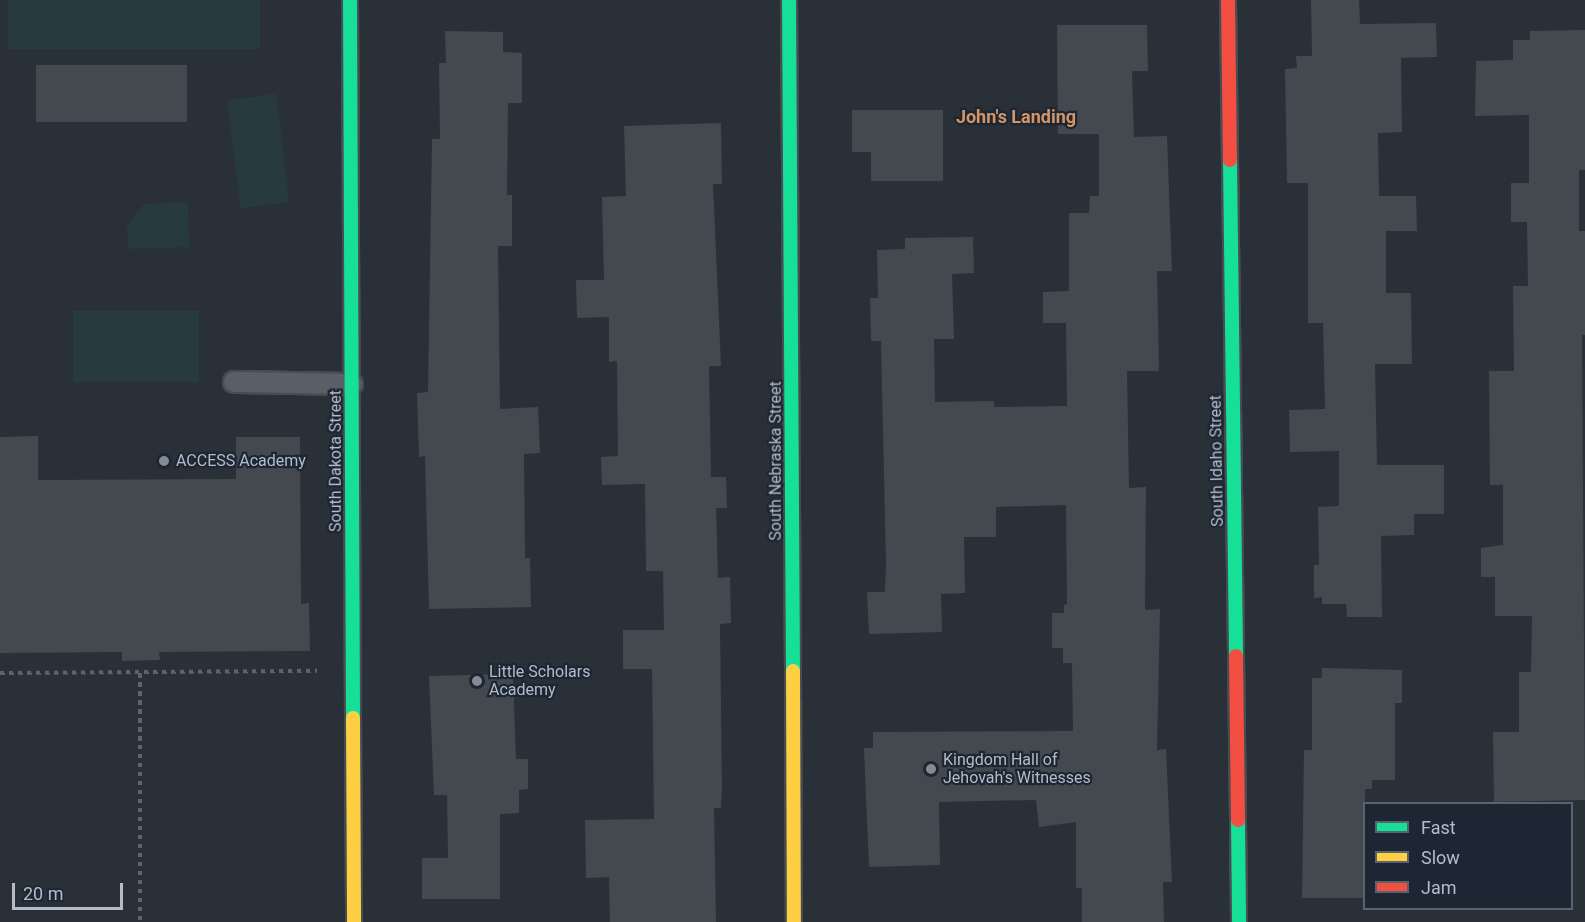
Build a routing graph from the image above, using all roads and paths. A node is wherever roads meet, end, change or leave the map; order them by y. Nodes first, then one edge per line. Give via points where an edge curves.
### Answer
1 (350, 0) edge
2 (789, 0) edge
3 (1228, 0) edge
4 (234, 382) dead end
5 (352, 384) junction
6 (353, 671) junction
7 (0, 673) edge
8 (140, 674) junction
9 (140, 922) edge
10 (354, 922) edge
11 (794, 922) edge
12 (1239, 922) edge

1 - 5 street, South Dakota Street
2 - 11 street, South Nebraska Street
3 - 12 street, South Idaho Street
4 - 5 lane
5 - 6 street, South Dakota Street
6 - 8 path
6 - 10 street, South Dakota Street
7 - 8 path
8 - 9 path

